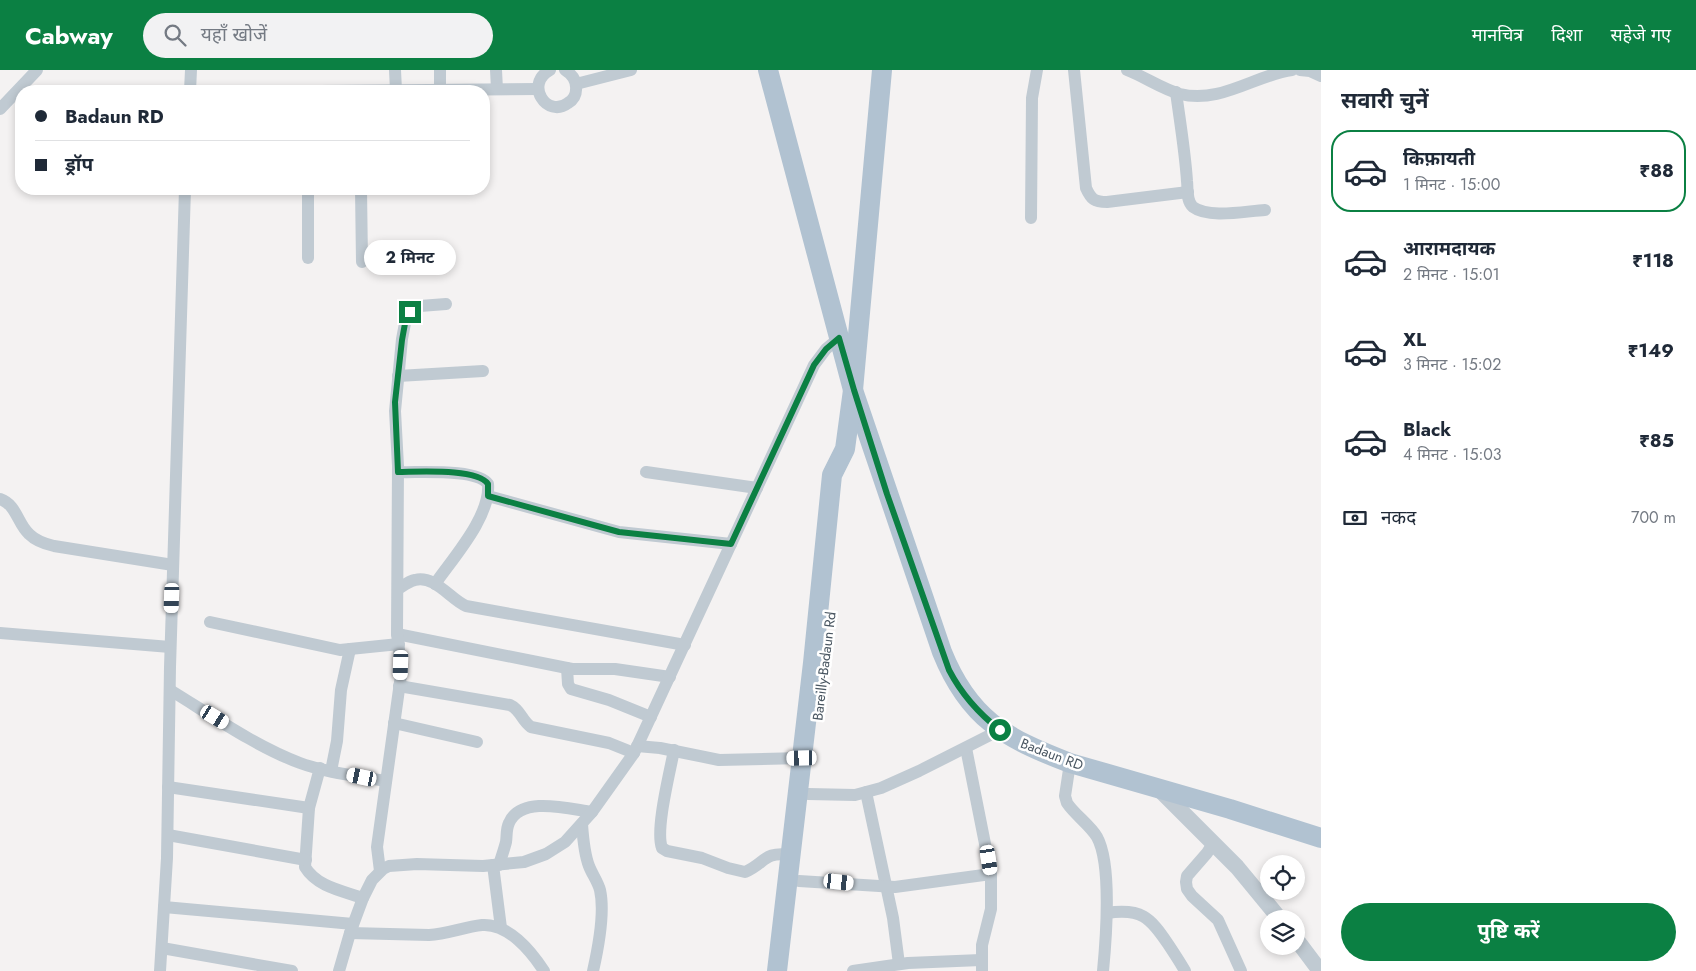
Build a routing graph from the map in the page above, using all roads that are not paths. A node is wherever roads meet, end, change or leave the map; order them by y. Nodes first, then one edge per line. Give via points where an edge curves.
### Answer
1 (36, 70) edge
2 (191, 70) edge
3 (395, 70) edge
4 (440, 70) edge
5 (496, 70) edge
6 (550, 70) edge
7 (565, 70) edge
8 (632, 70) edge
9 (768, 70) edge
10 (882, 70) edge
11 (1037, 70) edge
12 (1074, 70) edge
13 (1127, 70) edge
14 (1292, 70) edge
15 (1300, 70) edge
16 (1321, 76) edge
17 (576, 84) junction
18 (22, 85) edge
19 (190, 85) edge
20 (396, 85) edge
21 (440, 85) edge
22 (538, 88) junction
23 (490, 89) edge
24 (497, 89) junction
25 (1176, 92) junction
26 (15, 93) edge
27 (0, 109) edge
28 (1188, 192) junction
29 (185, 195) edge
30 (308, 195) edge
31 (361, 195) edge
32 (1265, 210) dead end
33 (1031, 218) dead end
34 (308, 258) dead end
35 (362, 262) dead end
36 (446, 304) dead end
37 (839, 338) junction
38 (483, 371) dead end
39 (398, 376) junction
40 (854, 390) junction
41 (845, 449) junction
42 (398, 472) junction
43 (646, 472) dead end
44 (757, 488) junction
45 (488, 496) junction
46 (0, 499) edge
47 (731, 544) junction
48 (173, 565) junction
49 (435, 584) junction
50 (398, 589) junction
51 (210, 622) dead end
52 (0, 633) edge
53 (398, 639) junction
54 (685, 645) junction
55 (170, 647) junction
56 (350, 649) junction
57 (567, 668) junction
58 (670, 677) junction
59 (399, 686) junction
60 (170, 690) junction
61 (651, 716) junction
62 (394, 723) junction
63 (1000, 730) junction
64 (477, 742) dead end
65 (966, 748) junction
66 (635, 750) junction
67 (674, 750) junction
68 (802, 758) junction
69 (1070, 763) junction
70 (326, 770) junction
71 (386, 781) junction
72 (168, 786) junction
73 (1156, 787) junction
74 (866, 792) junction
75 (808, 794) junction
76 (309, 808) junction
77 (592, 812) junction
78 (582, 824) junction
79 (168, 835) junction
80 (1321, 838) edge
81 (1214, 842) junction
82 (791, 855) junction
83 (306, 860) junction
84 (496, 865) junction
85 (380, 871) junction
86 (991, 874) junction
87 (799, 881) junction
88 (886, 886) junction
89 (363, 898) junction
90 (164, 907) junction
91 (1273, 910) edge
92 (1107, 914) junction
93 (501, 928) junction
94 (352, 929) junction
95 (162, 948) junction
96 (1305, 951) edge
97 (900, 964) junction
98 (982, 966) edge
99 (160, 971) edge
100 (292, 971) edge
101 (339, 971) edge
102 (544, 971) edge
103 (593, 971) edge
104 (777, 971) edge
105 (786, 971) edge
106 (853, 971) edge
107 (1103, 971) edge
108 (1185, 971) edge
109 (1241, 971) edge
110 (1320, 971) edge

1 - 18 street
2 - 19 street
3 - 20 street
4 - 21 street
5 - 24 street
6 - 22 street via 541,77
7 - 17 street
8 - 17 street
9 - 37 main road, Badaun RD
10 - 40 main road
11 - 33 street via 1032,98
12 - 28 street via 1086,188 1091,198 1106,202
13 - 25 street
14 - 25 street via 1225,92 1206,95
15 - 16 street
17 - 22 street via 574,97 559,107 547,104
22 - 24 street
23 - 24 street
25 - 28 street
26 - 27 street
28 - 32 street via 1191,206 1204,212
29 - 48 street
30 - 34 street
31 - 35 street
36 - 39 street via 420,306 410,312 406,318
37 - 40 main road, Badaun RD
37 - 44 street via 814,365
38 - 39 street
39 - 42 street via 395,411
40 - 41 main road
40 - 63 main road, Badaun RD via 949,670 974,708
41 - 68 main road via 832,475
41 - 75 main road, Bareilly-Badaun Rd via 826,655
42 - 45 street via 481,477 488,484
42 - 50 street
43 - 44 street
44 - 47 street
45 - 47 street via 619,532
45 - 49 street via 479,520
46 - 48 street via 14,509 29,534 41,543
47 - 54 street
48 - 55 street
49 - 50 street via 416,580
49 - 54 street via 466,606
50 - 53 street
51 - 56 street
52 - 55 street
53 - 56 street
53 - 57 street
53 - 59 street
54 - 58 street
55 - 60 street
56 - 70 street via 341,690 337,740
57 - 58 street via 615,669
57 - 61 street via 571,689
58 - 61 street
59 - 62 street
59 - 66 street via 510,705 531,727
60 - 70 street via 257,742 300,763
60 - 72 street
61 - 66 street
62 - 64 street
62 - 71 street
63 - 65 street
63 - 69 main road, Badaun RD
65 - 74 street via 898,781
65 - 86 street
66 - 67 street
66 - 77 street
67 - 68 street via 719,760
67 - 82 street via 659,835 662,848 745,872 773,855
68 - 82 main road
69 - 73 main road, Badaun RD
69 - 92 street via 1065,796 1071,809 1093,832 1100,846
70 - 71 street
70 - 76 street
71 - 85 street via 377,847
72 - 76 street
72 - 79 street
73 - 80 main road, Badaun RD
73 - 81 street
74 - 75 street via 845,796
74 - 88 street
75 - 87 main road, Bareilly-Badaun Rd
76 - 83 street
77 - 78 street
77 - 84 street via 544,806 525,808 510,820 504,848
78 - 84 street via 565,842 546,854 524,862
78 - 103 street via 586,856 600,890 600,926
79 - 83 street
79 - 90 street
81 - 91 street
81 - 109 street via 1187,876 1187,888 1218,920
82 - 104 main road
83 - 89 street via 305,867 314,879
84 - 85 street via 401,865
84 - 93 street
85 - 89 street
86 - 88 street
86 - 98 street via 991,909 982,945
87 - 88 street
87 - 105 main road, Bareilly-Badaun Rd
88 - 97 street
89 - 94 street
90 - 94 street
90 - 95 street
92 - 107 street
92 - 108 street via 1131,912 1150,920
93 - 94 street via 482,925 429,935
93 - 102 street via 514,936
94 - 101 street
95 - 99 street
95 - 100 street
96 - 110 street
97 - 98 street
97 - 106 street

